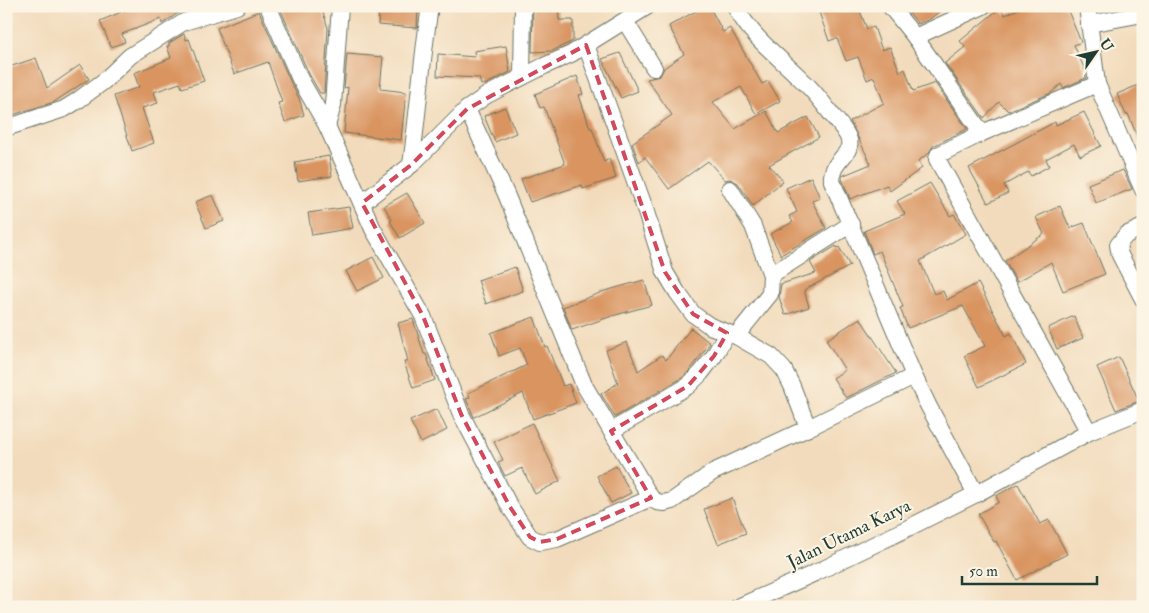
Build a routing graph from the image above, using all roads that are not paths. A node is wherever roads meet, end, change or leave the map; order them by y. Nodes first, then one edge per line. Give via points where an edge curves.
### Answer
1 (237, 6) edge
2 (268, 6) edge
3 (340, 6) edge
4 (430, 6) edge
5 (523, 6) edge
6 (648, 6) edge
7 (735, 6) edge
8 (890, 6) edge
9 (982, 6) edge
10 (1087, 6) edge
11 (1143, 14) edge
12 (625, 20) junction
13 (1089, 24) junction
14 (914, 37) junction
15 (586, 45) junction
16 (654, 68) dead end
17 (522, 77) junction
18 (1097, 84) junction
19 (467, 109) junction
20 (328, 126) junction
21 (6, 128) edge
22 (982, 133) junction
23 (411, 166) junction
24 (730, 189) dead end
25 (1143, 190) edge
26 (362, 203) junction
27 (851, 224) junction
28 (1143, 226) edge
29 (771, 275) junction
30 (1143, 300) edge
31 (732, 335) junction
32 (914, 376) junction
33 (1143, 410) edge
34 (808, 428) junction
35 (611, 431) junction
36 (1089, 432) junction
37 (976, 494) junction
38 (651, 498) junction
39 (738, 607) edge

1 - 21 street via 184,22 130,56 104,81 64,109
2 - 20 street via 300,79
3 - 20 street via 333,105
4 - 23 street
5 - 17 street
6 - 12 street
7 - 27 street via 759,39 822,102 850,141 849,149 831,174
8 - 14 street
9 - 14 street
10 - 13 street
11 - 13 street
12 - 15 street
12 - 16 street
13 - 18 street
14 - 22 street
15 - 17 street
15 - 31 street via 665,272 693,314 710,326
17 - 19 street
18 - 22 street
18 - 25 street
19 - 23 street
19 - 35 street via 506,194 584,385
20 - 26 street
22 - 36 street via 938,155 937,159
23 - 26 street
24 - 29 street via 753,226
26 - 38 street via 373,229 423,316 461,414 510,507 530,537 540,542 557,539
27 - 29 street
27 - 32 street
28 - 30 street via 1126,235 1118,245
29 - 31 street via 770,294
31 - 34 street via 771,356 784,370
31 - 35 street via 688,386
32 - 34 street
32 - 37 street
33 - 36 street, Jalan Utama Karya
34 - 38 street via 713,472 672,501 657,502
35 - 38 street
36 - 37 street, Jalan Utama Karya
37 - 39 street, Jalan Utama Karya via 816,573

